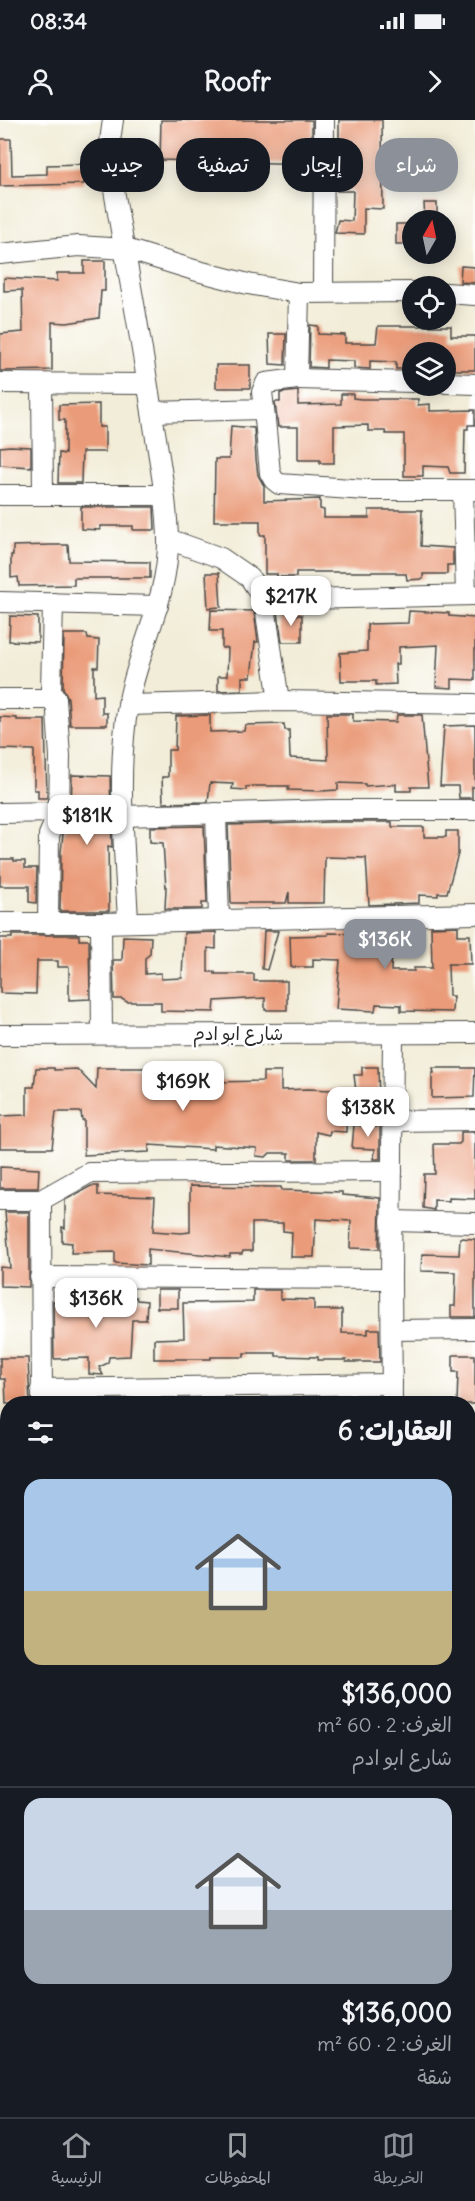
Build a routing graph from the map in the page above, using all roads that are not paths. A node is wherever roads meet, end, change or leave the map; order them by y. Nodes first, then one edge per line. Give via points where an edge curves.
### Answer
1 (114, 120) edge
2 (324, 120) edge
3 (126, 249) junction
4 (0, 254) edge
5 (323, 291) junction
6 (402, 292) edge
7 (299, 293) junction
8 (456, 294) edge
9 (475, 295) edge
10 (297, 379) junction
11 (402, 382) edge
12 (0, 383) edge
13 (456, 383) edge
14 (42, 384) junction
15 (147, 384) junction
16 (475, 384) edge
17 (264, 409) junction
18 (152, 412) junction
19 (469, 490) edge
20 (0, 495) edge
21 (43, 495) junction
22 (164, 495) junction
23 (168, 539) junction
24 (471, 595) edge
25 (264, 600) junction
26 (0, 602) edge
27 (53, 603) junction
28 (158, 606) junction
29 (0, 699) edge
30 (56, 699) junction
31 (279, 701) junction
32 (475, 704) edge
33 (128, 705) junction
34 (475, 810) edge
35 (59, 812) junction
36 (0, 813) edge
37 (216, 813) junction
38 (123, 816) junction
39 (475, 914) edge
40 (219, 920) junction
41 (128, 922) junction
42 (0, 923) edge
43 (101, 923) junction
44 (48, 924) junction
45 (475, 1033) edge
46 (102, 1034) junction
47 (393, 1034) junction
48 (0, 1035) edge
49 (475, 1120) edge
50 (391, 1121) junction
51 (392, 1171) junction
52 (0, 1200) edge
53 (41, 1200) junction
54 (391, 1221) junction
55 (475, 1223) edge
56 (40, 1277) junction
57 (391, 1279) junction
58 (475, 1329) edge
59 (392, 1330) junction
60 (392, 1384) junction
61 (41, 1396) edge
62 (392, 1396) edge

1 - 3 street via 111,172
2 - 5 street
3 - 4 street via 78,246
3 - 7 street via 226,278
3 - 15 street
5 - 6 street
5 - 7 street
7 - 10 street
8 - 9 street
10 - 11 street
10 - 17 street via 266,383 262,392
12 - 14 street
13 - 16 street
14 - 15 street
14 - 21 street
15 - 18 street
17 - 18 street
17 - 19 street via 270,473 279,484 366,490
18 - 22 street
19 - 24 street
20 - 21 street
21 - 22 street
22 - 23 street
23 - 25 street via 236,567 250,578
23 - 28 street via 167,568
24 - 25 street
25 - 31 street
26 - 27 street
27 - 28 street
27 - 30 street via 51,690
28 - 33 street
29 - 30 street
30 - 35 street
31 - 32 street
31 - 33 street
33 - 38 street
34 - 37 street
35 - 36 street
35 - 44 street via 49,835
37 - 38 street
37 - 40 street
38 - 41 street
39 - 40 street
40 - 41 street
41 - 43 street
42 - 44 street
43 - 44 street
43 - 46 street
45 - 47 street, شارع ابو ادم
46 - 47 street, شارع ابو ادم
46 - 48 street, شارع ابو ادم
47 - 50 street
49 - 50 street
50 - 51 street
51 - 53 street via 88,1173
51 - 54 street
52 - 53 street
53 - 56 street
54 - 55 street
54 - 57 street
56 - 57 street
56 - 61 street
57 - 59 street
58 - 59 street
59 - 60 street
60 - 61 street
60 - 62 street

